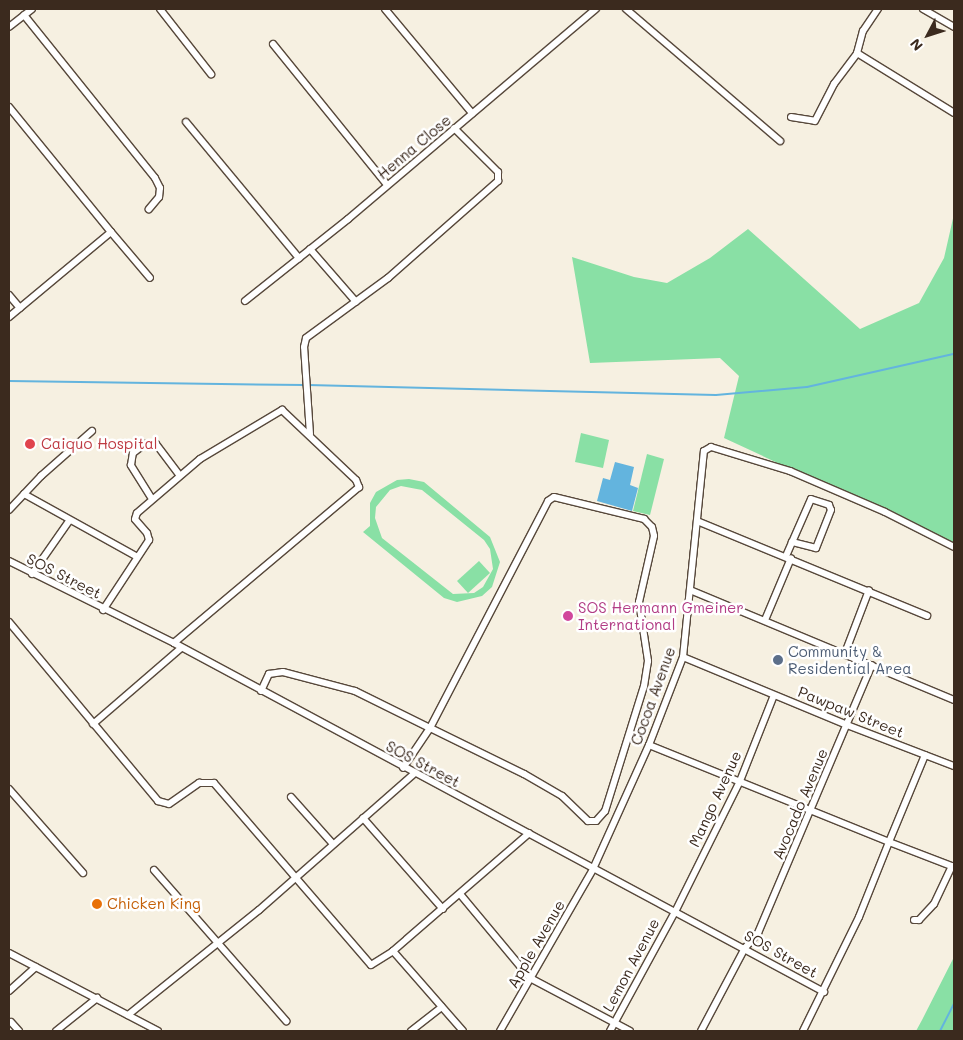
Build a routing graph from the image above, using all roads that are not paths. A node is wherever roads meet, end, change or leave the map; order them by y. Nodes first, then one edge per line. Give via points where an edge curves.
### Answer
1 (32, 9) edge
2 (160, 9) edge
3 (385, 9) edge
4 (596, 9) edge
5 (626, 9) edge
6 (878, 9) edge
7 (923, 9) edge
8 (24, 15) junction
9 (9, 27) edge
10 (954, 27) edge
11 (273, 44) dead end
12 (857, 53) junction
13 (211, 74) dead end
14 (10, 111) edge
15 (472, 113) junction
16 (954, 113) edge
17 (791, 117) dead end
18 (186, 122) dead end
19 (454, 128) junction
20 (780, 141) dead end
21 (387, 185) junction
22 (149, 209) dead end
23 (111, 232) junction
24 (310, 249) junction
25 (299, 258) junction
26 (150, 278) dead end
27 (9, 295) edge
28 (245, 301) dead end
29 (356, 302) junction
30 (20, 308) junction
31 (9, 317) edge
32 (92, 431) dead end
33 (310, 434) junction
34 (179, 475) junction
35 (24, 494) junction
36 (152, 499) junction
37 (9, 510) edge
38 (69, 521) junction
39 (697, 521) junction
40 (792, 542) junction
41 (954, 547) edge
42 (136, 556) junction
43 (788, 557) junction
44 (9, 561) edge
45 (32, 574) junction
46 (690, 590) junction
47 (869, 590) junction
48 (103, 610) junction
49 (927, 616) dead end
50 (765, 620) junction
51 (9, 622) edge
52 (174, 643) junction
53 (182, 648) junction
54 (845, 653) junction
55 (683, 657) junction
56 (872, 665) junction
57 (261, 691) junction
58 (774, 695) junction
59 (954, 700) edge
60 (93, 724) junction
61 (847, 726) junction
62 (430, 728) junction
63 (649, 745) junction
64 (925, 755) junction
65 (954, 766) edge
66 (403, 768) junction
67 (414, 774) junction
68 (740, 781) junction
69 (9, 789) edge
70 (291, 797) dead end
71 (812, 809) junction
72 (363, 818) junction
73 (529, 833) junction
74 (888, 842) junction
75 (332, 844) junction
76 (953, 866) edge
77 (593, 869) junction
78 (154, 870) dead end
79 (83, 873) dead end
80 (295, 878) junction
81 (460, 894) junction
82 (443, 909) junction
83 (675, 912) junction
84 (914, 920) dead end
85 (220, 942) junction
86 (745, 948) junction
87 (393, 951) junction
88 (9, 953) edge
89 (36, 967) junction
90 (530, 978) junction
91 (9, 991) edge
92 (824, 992) junction
93 (97, 998) junction
94 (442, 1007) junction
95 (128, 1015) junction
96 (286, 1021) dead end
97 (11, 1022) dead end
98 (614, 1023) junction
99 (19, 1031) edge
100 (56, 1031) edge
101 (158, 1031) edge
102 (411, 1031) edge
103 (463, 1031) edge
104 (500, 1031) edge
105 (610, 1031) edge
106 (630, 1031) edge
107 (701, 1031) edge
108 (803, 1031) edge

1 - 8 street
2 - 13 street
3 - 15 street
4 - 15 street, Henna Close
5 - 20 street
6 - 12 street via 863,31
7 - 10 street
8 - 9 street
8 - 22 street via 155,178 160,197
11 - 21 street
12 - 16 street
12 - 17 street via 834,84 815,121
14 - 23 street
15 - 19 street, Henna Close
18 - 25 street
19 - 21 street, Henna Close
19 - 29 street via 498,172 498,181 468,210
21 - 24 street, Henna Close
23 - 26 street
23 - 30 street
24 - 25 street, Henna Close
24 - 29 street
25 - 28 street, Henna Close
27 - 30 street
29 - 33 street via 304,342
30 - 31 street
32 - 35 street
33 - 34 street via 288,413 279,410
33 - 52 street via 356,480 359,487 356,492
34 - 36 street
34 - 36 street via 156,444 145,444 133,453 131,465
35 - 37 street
35 - 38 street
36 - 42 street via 136,516 149,536
38 - 42 street
38 - 45 street
39 - 41 street, Cocoa Avenue via 704,451 711,447 790,471 885,512
39 - 43 street
39 - 46 street, Cocoa Avenue
40 - 40 street via 811,500 829,505 831,510 816,548
40 - 43 street
42 - 48 street
43 - 47 street
43 - 50 street
44 - 45 street, SOS Street
45 - 48 street, SOS Street
46 - 50 street
46 - 55 street, Cocoa Avenue
47 - 49 street
47 - 54 street
48 - 52 street, SOS Street
50 - 54 street
51 - 60 street
52 - 53 street, SOS Street
53 - 57 street, SOS Street
53 - 60 street
54 - 56 street
55 - 58 street, Pawpaw Street
55 - 63 street, Cocoa Avenue
56 - 59 street
56 - 61 street, Avocado Avenue
57 - 62 street via 270,674 283,672 355,691
57 - 66 street, SOS Street
58 - 61 street, Pawpaw Street
58 - 68 street, Mango Avenue
60 - 80 street via 158,801 170,804 199,783 214,783
61 - 64 street, Pawpaw Street
61 - 71 street, Avocado Avenue
62 - 62 street via 551,498 558,497 648,522 654,536 639,602 648,661 625,752 601,818 588,821 550,789 476,748
62 - 66 street
63 - 68 street
63 - 77 street, Cocoa Avenue
64 - 65 street, Pawpaw Street
64 - 74 street
66 - 67 street, SOS Street
67 - 72 street
67 - 73 street, SOS Street
68 - 71 street
68 - 83 street, Mango Avenue
69 - 79 street
70 - 75 street
71 - 74 street
71 - 86 street, Avocado Avenue via 758,933
72 - 75 street
72 - 82 street
73 - 77 street, SOS Street
73 - 81 street
74 - 76 street
74 - 92 street via 860,917
75 - 80 street
76 - 84 street via 934,904 919,920
77 - 83 street, SOS Street
77 - 90 street, Apple Avenue
78 - 85 street
80 - 85 street
80 - 87 street via 366,962 377,964
81 - 82 street
81 - 90 street
82 - 87 street
83 - 86 street, SOS Street
83 - 98 street, Lemon Avenue
85 - 95 street
85 - 96 street
86 - 92 street, SOS Street
86 - 107 street, Avocado Avenue
87 - 94 street
88 - 89 street
89 - 91 street
89 - 93 street
90 - 98 street
90 - 104 street, Apple Avenue
92 - 108 street
93 - 95 street
93 - 100 street
94 - 102 street
94 - 103 street
95 - 101 street
97 - 99 street
98 - 105 street, Lemon Avenue
98 - 106 street

